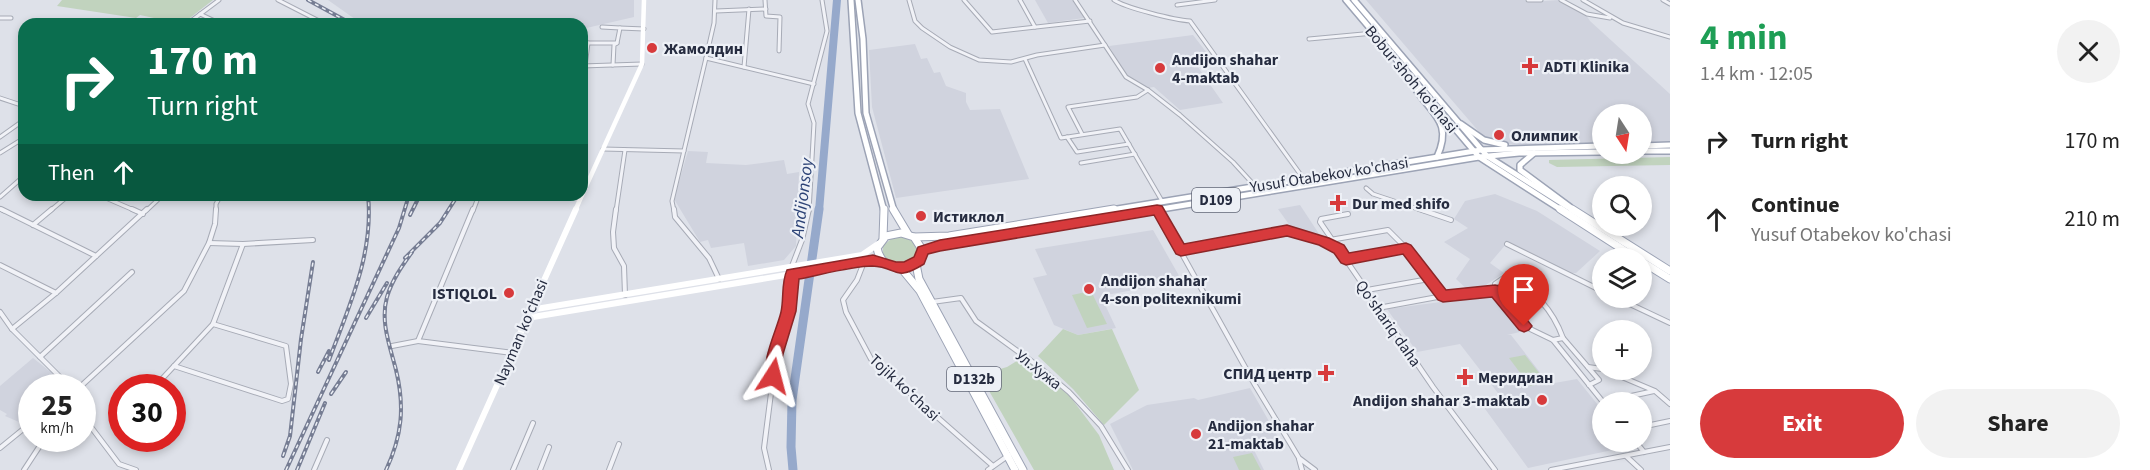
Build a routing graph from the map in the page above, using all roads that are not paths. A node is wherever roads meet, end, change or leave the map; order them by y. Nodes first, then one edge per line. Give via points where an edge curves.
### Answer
1 (219, 0) edge
2 (278, 0) edge
3 (644, 0) edge
4 (715, 0) edge
5 (765, 0) edge
6 (822, 0) edge
7 (850, 0) edge
8 (858, 0) edge
9 (909, 0) edge
10 (1020, 0) edge
11 (1076, 0) edge
12 (1114, 0) edge
13 (1215, 0) edge
14 (1346, 0) edge
15 (1354, 0) edge
16 (1528, 0) edge
17 (1541, 0) edge
18 (1561, 0) edge
19 (1583, 0) edge
20 (1663, 0) edge
21 (965, 1) edge
22 (1670, 4) edge
23 (1177, 5) dead end
24 (749, 9) junction
25 (766, 9) junction
26 (716, 11) junction
27 (963, 11) dead end
28 (200, 14) junction
29 (0, 18) edge
30 (11, 18) dead end
31 (195, 18) edge
32 (208, 18) edge
33 (313, 18) edge
34 (1614, 18) junction
35 (1090, 21) junction
36 (602, 27) dead end
37 (1035, 27) junction
38 (620, 28) junction
39 (644, 28) junction
40 (1374, 33) junction
41 (1670, 37) edge
42 (1309, 39) dead end
43 (588, 43) edge
44 (617, 43) junction
45 (1106, 45) junction
46 (779, 51) dead end
47 (706, 58) junction
48 (1025, 59) junction
49 (642, 64) junction
50 (613, 65) junction
51 (588, 66) edge
52 (744, 67) junction
53 (814, 84) junction
54 (1416, 85) junction
55 (1148, 90) junction
56 (0, 98) edge
57 (18, 104) edge
58 (1455, 120) junction
59 (18, 124) edge
60 (1082, 134) junction
61 (0, 137) edge
62 (1067, 137) junction
63 (18, 142) edge
64 (1129, 144) junction
65 (1592, 145) edge
66 (1670, 145) edge
67 (1592, 146) edge
68 (1652, 146) edge
69 (603, 149) junction
70 (625, 150) junction
71 (684, 151) junction
72 (1473, 151) junction
73 (1652, 151) edge
74 (1670, 151) edge
75 (1592, 152) edge
76 (0, 153) edge
77 (1534, 153) junction
78 (1135, 154) junction
79 (1480, 154) junction
80 (1487, 156) junction
81 (1437, 157) junction
82 (1081, 163) dead end
83 (1303, 178) junction
84 (18, 181) edge
85 (588, 182) edge
86 (1255, 186) junction
87 (1366, 188) dead end
88 (0, 197) edge
89 (62, 201) edge
90 (113, 201) edge
91 (157, 201) edge
92 (218, 201) edge
93 (477, 201) edge
94 (579, 201) edge
95 (1162, 201) junction
96 (1153, 202) junction
97 (0, 209) edge
98 (1157, 210) junction
99 (1574, 212) junction
100 (142, 214) junction
101 (1348, 214) dead end
102 (1451, 220) dead end
103 (33, 225) junction
104 (911, 236) junction
105 (1332, 239) junction
106 (313, 240) dead end
107 (881, 241) junction
108 (1324, 242) junction
109 (209, 243) junction
110 (243, 244) junction
111 (1507, 244) dead end
112 (1406, 248) junction
113 (1620, 248) edge
114 (1339, 249) junction
115 (1181, 250) junction
116 (922, 251) junction
117 (97, 256) junction
118 (1346, 260) junction
119 (864, 261) junction
120 (883, 262) junction
121 (916, 264) junction
122 (0, 265) edge
123 (826, 265) junction
124 (902, 268) junction
125 (1652, 268) edge
126 (792, 271) junction
127 (1670, 271) edge
128 (132, 272) dead end
129 (719, 279) junction
130 (1429, 279) junction
131 (1670, 279) edge
132 (1592, 286) edge
133 (1367, 290) junction
134 (1495, 290) junction
135 (56, 293) junction
136 (625, 294) junction
137 (1443, 296) junction
138 (933, 302) junction
139 (1378, 308) junction
140 (1639, 308) edge
141 (530, 310) junction
142 (0, 312) edge
143 (527, 318) junction
144 (1670, 323) edge
145 (213, 324) junction
146 (12, 329) junction
147 (944, 332) junction
148 (1563, 338) junction
149 (1552, 340) junction
150 (418, 341) junction
151 (392, 346) dead end
152 (513, 354) junction
153 (40, 357) junction
154 (174, 366) junction
155 (1588, 367) junction
156 (1592, 368) edge
157 (57, 374) edge
158 (94, 374) edge
159 (167, 374) edge
160 (1628, 380) edge
161 (1589, 385) junction
162 (1655, 391) junction
163 (1595, 392) edge
164 (1650, 392) edge
165 (1670, 404) edge
166 (1670, 421) edge
167 (533, 423) dead end
168 (1652, 425) edge
169 (18, 433) edge
170 (96, 434) edge
171 (327, 440) dead end
172 (619, 444) dead end
173 (549, 447) dead end
174 (1670, 447) edge
175 (0, 448) edge
176 (1652, 450) edge
177 (36, 452) edge
178 (1644, 452) edge
179 (1011, 454) junction
180 (1625, 456) junction
181 (1299, 458) junction
182 (993, 466) junction
183 (24, 470) edge
184 (136, 470) edge
185 (314, 470) edge
186 (459, 470) edge
187 (513, 470) edge
188 (540, 470) edge
189 (609, 470) edge
190 (769, 470) edge
191 (988, 470) edge
192 (1015, 470) edge
193 (1023, 470) edge
194 (1128, 470) edge
195 (1302, 470) edge
196 (1316, 470) edge
197 (1495, 470) edge
198 (1551, 470) edge
199 (1641, 470) edge

1 - 28 street
2 - 33 street
3 - 39 main road, Nayman koʻchasi
4 - 26 street
5 - 25 street
6 - 53 street via 827,31
7 - 107 main road via 858,113 884,210
8 - 104 main road via 867,113 892,208
9 - 48 street via 918,24 966,55 1000,62
10 - 37 street
11 - 35 street
12 - 83 street via 1165,19 1190,21
13 - 23 street
14 - 40 main road, Bobur shoh ko'chasi
15 - 58 main road, Bobur shoh ko'chasi
16 - 17 street
18 - 34 street via 1587,14
19 - 34 street
20 - 22 street
21 - 27 street
21 - 37 street via 992,32
24 - 25 street
24 - 26 street
24 - 52 street
25 - 46 street via 766,16 780,17
26 - 47 street
28 - 31 street
28 - 32 street
29 - 30 street
34 - 41 street
35 - 37 street
35 - 45 street
36 - 38 street
38 - 39 street
38 - 44 street
39 - 49 main road, Nayman koʻchasi
40 - 42 street
40 - 54 main road, Bobur shoh ko'chasi
43 - 44 street
44 - 50 street
45 - 48 street
45 - 55 street via 1126,77
47 - 52 street
47 - 71 street
48 - 62 street via 1061,138
49 - 50 street
49 - 69 main road, Nayman koʻchasi
50 - 51 street
52 - 53 street
53 - 126 street via 808,104 814,134 808,209
54 - 72 main road, Bobur shoh ko'chasi
54 - 81 main road via 1445,133 1446,141
55 - 60 street via 1137,98 1068,107
55 - 86 street via 1224,154
56 - 57 street
58 - 65 main road via 1496,144
58 - 79 main road, Bobur shoh ko'chasi
59 - 61 street
60 - 62 street
60 - 64 street via 1120,129
62 - 64 street via 1077,152
63 - 76 street
64 - 78 street
66 - 68 main road
67 - 79 main road, Yusuf Otabekov ko'chasi
69 - 70 street
69 - 85 main road, Nayman koʻchasi
70 - 71 street
70 - 136 street via 613,232 614,248 624,266
71 - 129 street via 672,201 675,217 708,258
72 - 79 main road, Yusuf Otabekov ko'chasi / D109
72 - 81 main road, Yusuf Otabekov ko'chasi / D109
73 - 74 main road
75 - 77 main road, Yusuf Otabekov ko'chasi
77 - 80 main road, Yusuf Otabekov ko'chasi
77 - 99 main road via 1520,165 1520,170 1563,199
78 - 82 street
78 - 95 street
79 - 80 main road, Yusuf Otabekov ko'chasi
79 - 98 main road, Yusuf Otabekov ko'chasi / D109
79 - 113 main road, Bobur shoh ko'chasi via 1530,192
80 - 99 main road
81 - 83 main road, Yusuf Otabekov ko'chasi / D109
83 - 86 main road, Yusuf Otabekov ko'chasi / D109
84 - 88 street
86 - 95 main road, Yusuf Otabekov ko'chasi / D109
87 - 102 street via 1373,194
89 - 103 street
90 - 100 street
91 - 100 street
92 - 109 street
93 - 150 street
94 - 141 main road, Nayman koʻchasi
95 - 96 main road, Yusuf Otabekov ko'chasi / D109
96 - 98 street
96 - 104 main road, Yusuf Otabekov ko'chasi / D109 via 949,236
97 - 103 street
98 - 115 street
98 - 116 main road, Yusuf Otabekov ko'chasi / D109
99 - 127 main road
100 - 117 street
101 - 105 street via 1320,220
103 - 117 street
104 - 107 main road, D109 via 894,233
104 - 116 main road
105 - 108 street
105 - 112 street via 1388,230
105 - 114 street, Qo'shariq daha
106 - 110 street
107 - 120 main road via 878,253
107 - 123 main road via 868,253
108 - 114 street
108 - 115 street via 1287,230
109 - 110 street
109 - 158 street via 184,291
110 - 145 street
111 - 132 street
112 - 118 street
112 - 130 street
114 - 118 street, Qo'shariq daha
115 - 181 street
116 - 121 main road
117 - 135 street
118 - 133 street, Qo'shariq daha
119 - 120 main road
119 - 123 main road
119 - 182 street, Tojik koʻchasi via 843,300 871,359
120 - 124 main road
121 - 124 main road
121 - 138 main road, D132b via 919,279
122 - 135 street
123 - 126 main road
124 - 147 main road, D132b
125 - 131 main road
126 - 129 main road
126 - 143 main road
126 - 190 street via 789,311 776,354 764,448
128 - 153 street
129 - 136 main road
130 - 133 street
130 - 137 street
133 - 139 street, Qo'shariq daha
134 - 137 street
134 - 148 street via 1495,285 1508,275 1531,290 1554,315
134 - 149 street via 1524,326
135 - 146 street
136 - 141 main road
137 - 139 street
138 - 147 main road, D132b
138 - 194 street, Ул.Хужа via 961,298 976,321 1069,392 1101,426
139 - 197 street, Qo'shariq daha
140 - 144 street
141 - 143 main road, Nayman koʻchasi
142 - 146 street
143 - 152 main road, Nayman koʻchasi
145 - 154 street
145 - 154 street via 286,346 291,384 288,399 282,401
146 - 153 street
147 - 179 main road, D132b
148 - 149 street
148 - 155 street
149 - 161 street
150 - 151 street
150 - 152 street
152 - 186 main road, Nayman koʻchasi
153 - 157 street
154 - 159 street
155 - 156 street
155 - 161 street via 1599,380
160 - 162 street
161 - 163 street
162 - 164 street
162 - 165 street
166 - 168 street
167 - 187 street
169 - 175 street
170 - 184 street via 119,464
171 - 185 street
172 - 189 street
173 - 188 street
174 - 176 street
177 - 183 street
178 - 180 street
179 - 182 street
179 - 192 main road, D132b
179 - 193 main road, D132b
180 - 198 street
180 - 199 street
181 - 195 street
181 - 196 street
182 - 191 street

